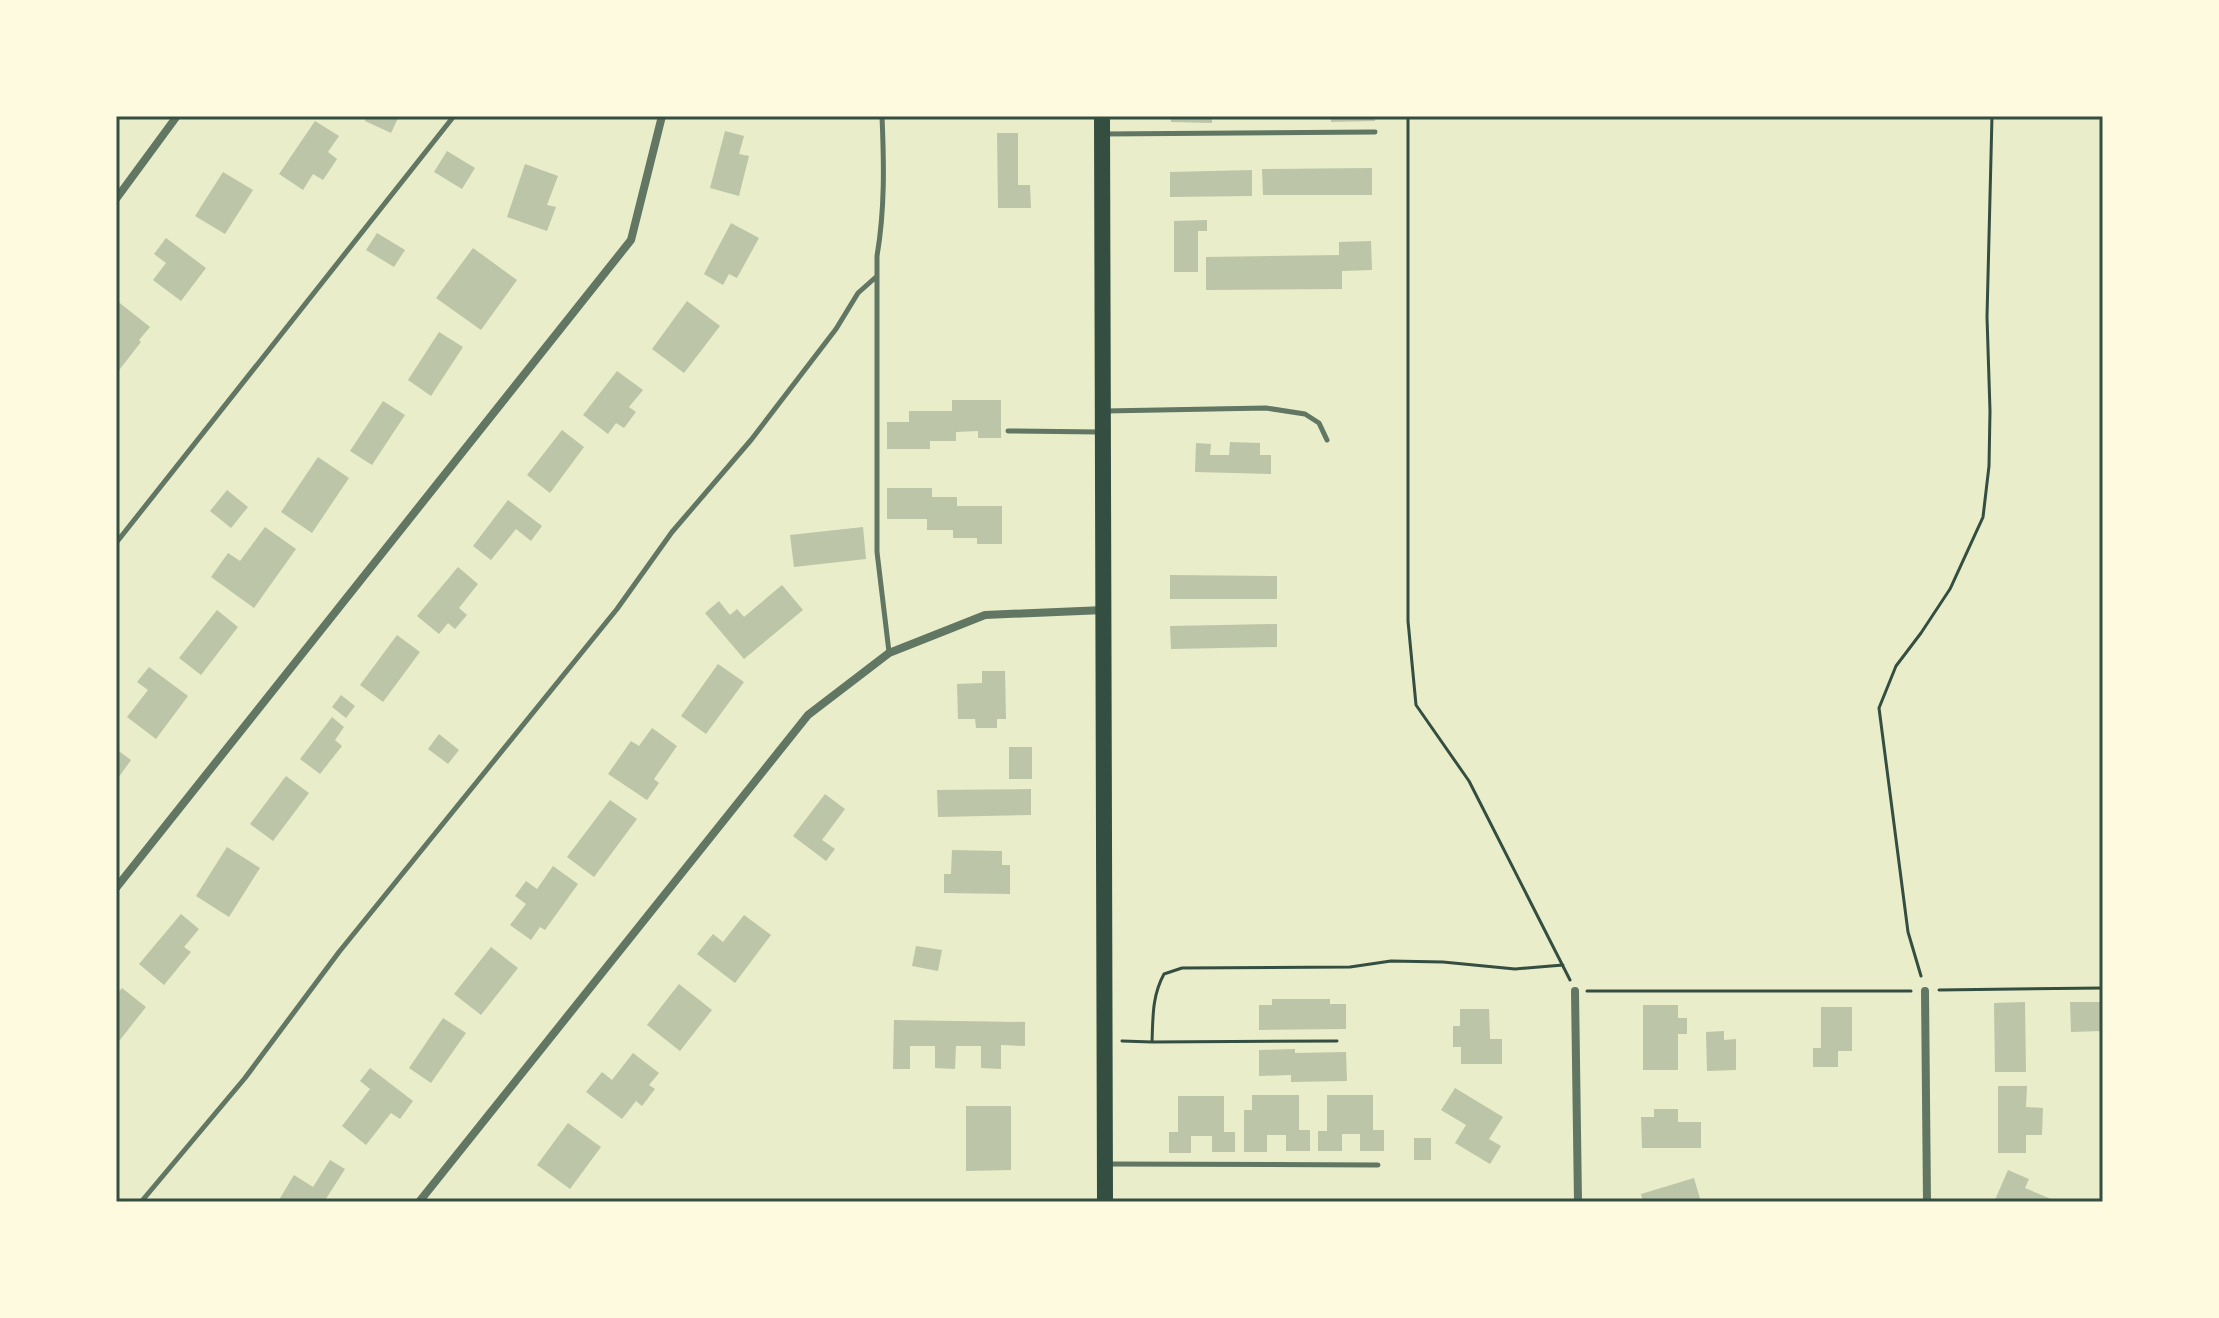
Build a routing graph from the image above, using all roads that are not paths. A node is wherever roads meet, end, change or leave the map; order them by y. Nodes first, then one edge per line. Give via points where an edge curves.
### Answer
1 (177, 116) edge
2 (454, 116) edge
3 (662, 116) edge
4 (882, 116) edge
5 (1102, 116) edge
6 (1375, 132) dead end
7 (1102, 134) junction
8 (116, 199) edge
9 (876, 277) junction
10 (1104, 411) junction
11 (1008, 431) dead end
12 (1104, 432) junction
13 (1327, 440) dead end
14 (116, 543) edge
15 (1105, 610) junction
16 (889, 653) junction
17 (116, 888) edge
18 (1575, 991) road end
19 (1925, 991) road end
20 (1105, 1164) junction
21 (1378, 1165) dead end
22 (141, 1202) edge
23 (419, 1202) edge
24 (1105, 1202) edge
25 (1578, 1202) edge
26 (1927, 1202) edge

1 - 8 street
2 - 14 lane
3 - 17 street via 631,240
4 - 9 lane via 885,166
5 - 7 main road
6 - 7 lane
7 - 10 main road
9 - 16 lane via 877,552
9 - 22 lane via 858,293 751,440 672,532 617,609 339,952 245,1078
10 - 12 main road
10 - 13 lane via 1266,408 1305,414 1319,423
11 - 12 lane
12 - 15 main road
15 - 16 street via 985,615
15 - 20 main road
16 - 23 street via 808,715
18 - 25 street
19 - 26 street
20 - 21 lane
20 - 24 main road

